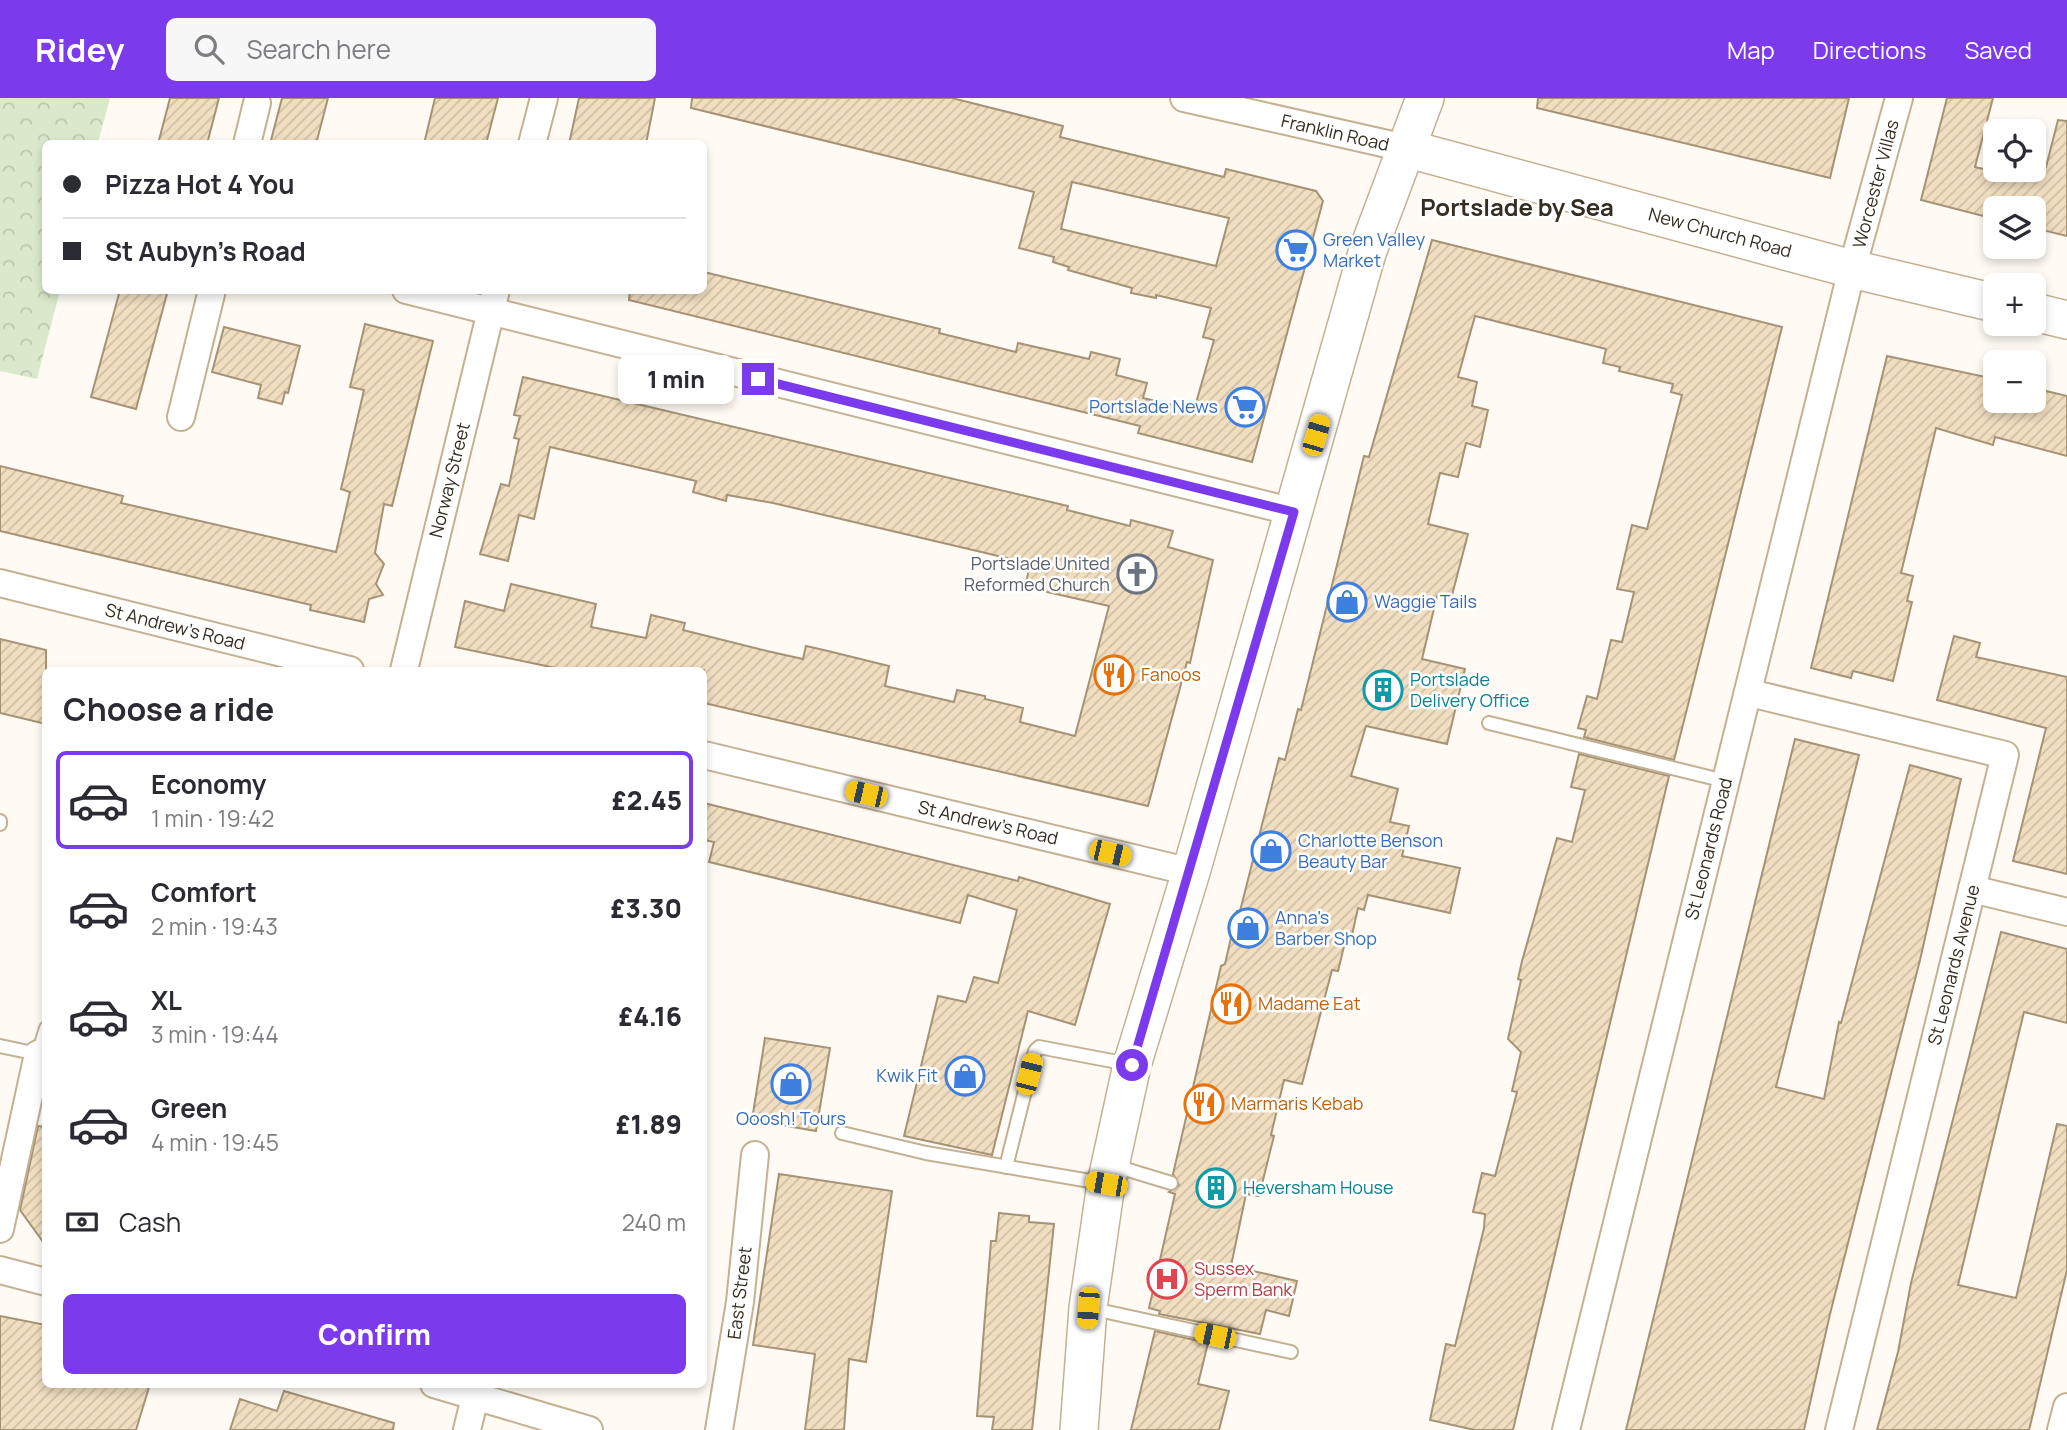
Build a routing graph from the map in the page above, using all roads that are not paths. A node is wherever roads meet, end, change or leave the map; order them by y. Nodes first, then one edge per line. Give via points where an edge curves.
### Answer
1 (544, 98) edge
2 (1184, 98) edge
3 (1425, 98) edge
4 (1899, 98) edge
5 (257, 103) dead end
6 (1240, 104) edge
7 (248, 140) edge
8 (533, 140) edge
9 (1405, 148) junction
10 (1852, 269) junction
11 (211, 294) edge
12 (435, 294) edge
13 (1983, 300) edge
14 (493, 302) edge
15 (2046, 315) edge
16 (2067, 320) edge
17 (181, 417) dead end
18 (1294, 512) junction
19 (0, 583) edge
20 (338, 667) edge
21 (405, 667) edge
22 (1750, 693) junction
23 (1489, 723) dead end
24 (707, 756) edge
25 (1725, 781) junction
26 (1191, 872) junction
27 (1972, 889) junction
28 (2067, 912) edge
29 (0, 1046) edge
30 (42, 1055) edge
31 (1132, 1065) junction
32 (842, 1133) dead end
33 (755, 1155) dead end
34 (1006, 1167) junction
35 (1107, 1174) junction
36 (1171, 1184) dead end
37 (0, 1228) edge
38 (0, 1270) edge
39 (42, 1281) edge
40 (1088, 1308) junction
41 (1291, 1352) dead end
42 (447, 1388) edge
43 (475, 1397) junction
44 (2067, 1407) edge
45 (467, 1430) edge
46 (589, 1430) edge
47 (719, 1430) edge
48 (1079, 1430) edge
49 (1566, 1430) edge
50 (1839, 1430) edge
51 (2061, 1430) edge

1 - 8 street
2 - 6 street, Franklin Road
3 - 9 main road
4 - 10 street, Worcester Villas
5 - 7 street
6 - 9 street, Franklin Road
9 - 10 main road, New Church Road
9 - 18 main road via 1367,253
10 - 13 main road, New Church Road
10 - 22 street, St Leonards Road
11 - 17 street
12 - 14 street
14 - 18 street
14 - 21 street, Norway Street
15 - 16 main road
18 - 26 main road
19 - 20 street, St Andrew's Road
22 - 25 street, St Leonards Road
22 - 27 street, St Leonards Avenue via 2005,755
23 - 25 lane
24 - 26 street, St Andrew's Road
25 - 49 street, St Leonards Road
26 - 31 main road
27 - 28 street
27 - 50 street, St Leonards Avenue
29 - 30 lane
30 - 37 street
31 - 34 lane via 1039,1047
31 - 35 main road
32 - 34 lane
33 - 47 street, East Street via 740,1302
34 - 35 lane
35 - 36 lane
35 - 40 main road
38 - 39 street
40 - 41 lane
40 - 48 main road
42 - 43 street
43 - 45 street
43 - 46 street
44 - 51 street

